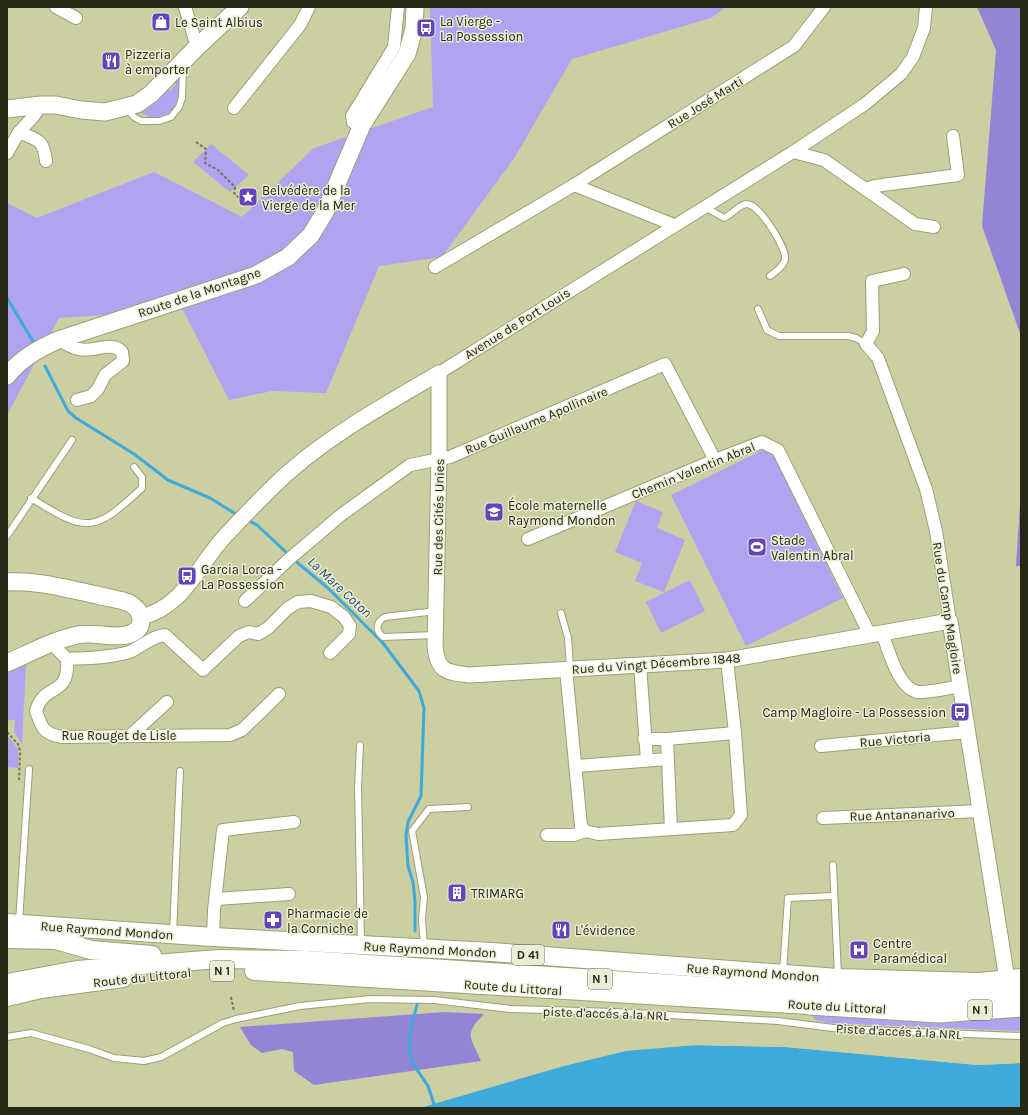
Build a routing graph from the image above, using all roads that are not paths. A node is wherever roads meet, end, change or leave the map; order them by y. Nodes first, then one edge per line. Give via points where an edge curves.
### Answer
1 (56, 7) edge
2 (185, 7) edge
3 (240, 7) edge
4 (309, 7) edge
5 (398, 7) edge
6 (415, 7) edge
7 (824, 7) edge
8 (926, 7) edge
9 (76, 18) dead end
10 (197, 47) junction
11 (181, 62) junction
12 (40, 105) junction
13 (125, 107) junction
14 (234, 108) dead end
15 (7, 109) edge
16 (362, 125) junction
17 (19, 132) junction
18 (953, 136) dead end
19 (793, 152) junction
20 (7, 153) edge
21 (46, 161) dead end
22 (574, 184) junction
23 (865, 189) junction
24 (705, 207) junction
25 (674, 225) junction
26 (934, 227) dead end
27 (435, 267) dead end
28 (904, 274) dead end
29 (770, 276) dead end
30 (758, 309) dead end
31 (58, 340) junction
32 (866, 344) junction
33 (439, 372) junction
34 (7, 376) edge
35 (78, 400) dead end
36 (72, 440) dead end
37 (439, 458) junction
38 (714, 460) junction
39 (134, 466) dead end
40 (31, 498) junction
41 (7, 536) edge
42 (528, 539) dead end
43 (7, 582) edge
44 (245, 601) dead end
45 (436, 611) junction
46 (561, 613) dead end
47 (141, 617) junction
48 (950, 622) junction
49 (876, 634) junction
50 (435, 635) junction
51 (51, 643) junction
52 (330, 653) dead end
53 (66, 659) junction
54 (727, 660) junction
55 (436, 661) joint
56 (7, 663) edge
57 (640, 665) junction
58 (568, 669) junction
59 (961, 686) junction
60 (279, 694) dead end
61 (167, 702) dead end
62 (968, 732) junction
63 (735, 733) junction
64 (131, 735) junction
65 (644, 738) junction
66 (667, 739) junction
67 (360, 745) dead end
68 (821, 746) dead end
69 (668, 759) junction
70 (646, 760) junction
71 (577, 766) junction
72 (29, 769) dead end
73 (180, 771) dead end
74 (468, 807) dead end
75 (981, 811) junction
76 (823, 818) dead end
77 (294, 822) dead end
78 (670, 829) junction
79 (585, 831) junction
80 (548, 836) dead end
81 (833, 865) dead end
82 (289, 894) dead end
83 (833, 896) junction
84 (216, 899) junction
85 (13, 923) edge
86 (173, 935) junction
87 (213, 937) junction
88 (7, 939) edge
89 (361, 945) junction
90 (424, 948) junction
91 (219, 959) junction
92 (783, 974) junction
93 (838, 978) junction
94 (7, 983) edge
95 (1017, 984) edge
96 (7, 997) edge
97 (810, 998) junction
98 (1021, 1007) edge
99 (778, 1021) joint
100 (1021, 1036) edge
101 (7, 1037) edge

1 - 9 street
2 - 10 street
3 - 10 main road
4 - 14 street via 300,25
5 - 16 street via 394,47 352,116 353,122
6 - 16 main road, Route de la Montagne via 414,29 407,54
7 - 22 street, Rue José Marti via 794,46
8 - 19 street, Avenue de Port Louis via 924,28 916,50 901,74 865,104
10 - 11 main road
11 - 13 main road
11 - 13 lane via 184,69 182,98 179,108 171,117 159,121 141,120 134,117
12 - 13 main road via 105,112
12 - 15 main road
12 - 17 street via 33,118
16 - 31 main road, Route de la Montagne via 315,230 288,257 256,275
17 - 20 street
17 - 21 street via 40,142 44,147
18 - 23 street via 958,175
19 - 23 street via 824,160
19 - 24 street, Avenue de Port Louis
22 - 25 street
22 - 27 street, Rue José Marti
23 - 26 street via 915,224
24 - 25 street, Avenue de Port Louis
24 - 29 lane via 724,218 741,206 755,206 785,252 784,263
25 - 33 street, Avenue de Port Louis
28 - 32 street via 872,281 873,331
30 - 32 lane via 767,330 779,336 848,336
31 - 34 main road, Route de la Montagne via 36,350 14,367
31 - 35 street via 80,350 108,347 118,348 122,352 123,361 105,375 98,389 90,396
32 - 48 street, Rue du Camp Magloire via 878,358 926,489 936,531
33 - 37 street, Rue des Cités Unies
33 - 47 street, Avenue de Port Louis via 336,437 291,471 226,534 185,590 161,610
36 - 40 lane
37 - 38 street, Rue Guillaume Apollinaire via 457,454 665,364
37 - 44 street, Rue Guillaume Apollinaire via 410,465 391,478 341,515
37 - 45 street, Rue des Cités Unies
38 - 42 street, Chemin Valentin Abral
38 - 49 street, Chemin Valentin Abral via 762,442 778,450
39 - 40 lane via 142,477 142,488 116,513 98,522 76,523
40 - 41 lane
43 - 47 main road via 49,584 129,603 138,610
45 - 50 street, Rue des Cités Unies
45 - 50 lane via 385,617 379,620 377,626 378,633 383,637
46 - 58 lane via 568,638
47 - 51 main road via 136,631 128,635 95,633
48 - 49 street, Rue du Vingt Décembre 1848
48 - 59 street, Rue du Camp Magloire
49 - 54 street, Rue du Vingt Décembre 1848
49 - 59 street, Chemin Valentin Abral via 908,688 918,692
50 - 55 street, Rue des Cités Unies
51 - 53 street
51 - 56 main road
52 - 53 street via 349,634 350,626 338,611 311,601 298,602 288,608 268,628 258,634 249,632 239,636 203,670 165,635 158,635 144,645 115,655
53 - 64 street, Rue Rouget de Lisle via 68,672 63,683 42,698 38,704 36,711 43,730 61,737
54 - 57 street, Rue du Vingt Décembre 1848
54 - 63 street
55 - 58 street, Rue du Vingt Décembre 1848 via 445,670 469,675
57 - 58 street, Rue du Vingt Décembre 1848
57 - 65 street
58 - 71 street
59 - 62 street, Rue du Camp Magloire
60 - 64 street, Rue Rouget de Lisle via 242,730 230,735
61 - 64 street
62 - 68 street, Rue Victoria
62 - 75 street, Rue du Camp Magloire
63 - 66 street
63 - 78 street via 741,815 738,821 733,825
65 - 66 street
65 - 70 street
66 - 69 street
67 - 89 lane via 358,787
69 - 70 street
69 - 78 street
70 - 71 street
71 - 79 street via 580,820
72 - 85 lane
73 - 86 lane
74 - 90 lane via 428,810 412,831 424,897
75 - 76 street, Rue Antananarivo
75 - 95 street, Rue du Camp Magloire via 1006,972
77 - 84 street via 223,830
78 - 79 street via 598,834
79 - 80 street via 574,836
81 - 83 lane
82 - 84 street
83 - 92 lane via 788,898
83 - 93 lane
84 - 87 street
85 - 86 main road, Rue Raymond Mondon / D 41
86 - 87 main road, Rue Raymond Mondon / D 41
87 - 89 main road, Rue Raymond Mondon / D 41
88 - 91 main road via 56,940 91,950
89 - 90 main road, Rue Raymond Mondon / D 41
90 - 92 main road, Rue Raymond Mondon / D 41
91 - 94 main road, Route du Littoral / N 1 via 77,970
91 - 97 main road, Route du Littoral / N 1 via 344,962 704,986
92 - 93 main road, Rue Raymond Mondon / D 41
93 - 95 main road, Rue Raymond Mondon / D 41
95 - 97 highway, Route du Littoral / N 1 via 935,998
96 - 97 main road, Route du Littoral / N 1 via 41,989 174,971 240,970
97 - 98 highway, Route du Littoral / N 1 via 939,1013
99 - 100 lane, Piste d'accés à la NRL via 841,1029
99 - 101 lane, piste d'accés à la NRL via 511,1009 434,1000 370,998 300,1006 236,1019 223,1023 161,1057 144,1061 114,1058 31,1033

